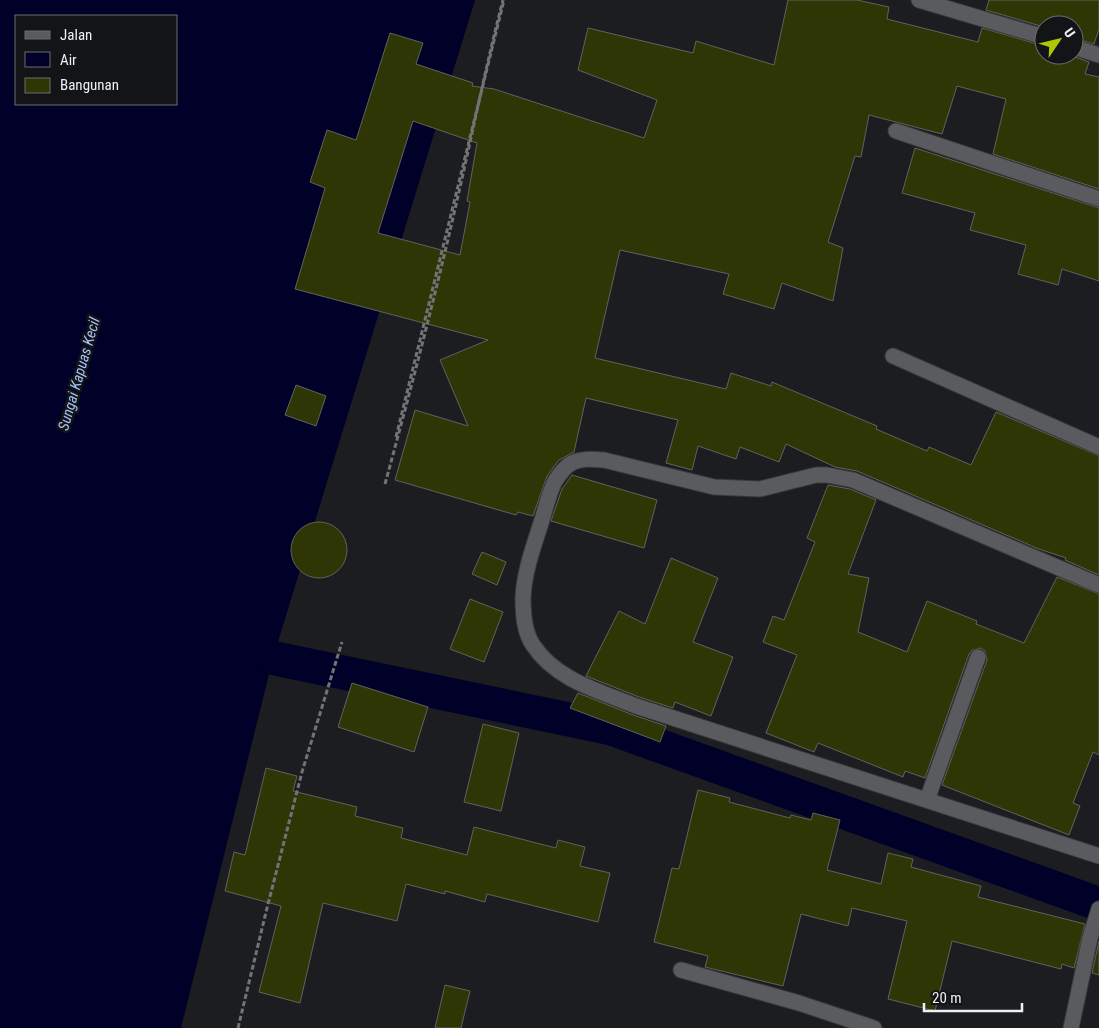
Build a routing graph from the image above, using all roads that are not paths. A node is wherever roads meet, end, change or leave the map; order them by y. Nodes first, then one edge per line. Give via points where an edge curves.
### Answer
1 (919, 0) edge
2 (1034, 34) edge
3 (1084, 50) edge
4 (1099, 55) edge
5 (896, 131) dead end
6 (1099, 199) edge
7 (893, 356) dead end
8 (1099, 448) edge
9 (1099, 585) edge
10 (978, 657) dead end
11 (927, 800) junction
12 (1099, 856) edge
13 (1099, 909) edge
14 (681, 970) dead end
15 (874, 1028) edge
16 (1071, 1028) edge

1 - 2 street
3 - 4 street
5 - 6 street
7 - 8 street
9 - 11 street via 840,477 816,475 760,489 732,489 604,460 586,459 570,464 559,474 537,535 523,597 524,616 532,643 552,666 586,686 636,706
10 - 11 street
11 - 12 street
13 - 16 street
14 - 15 street

